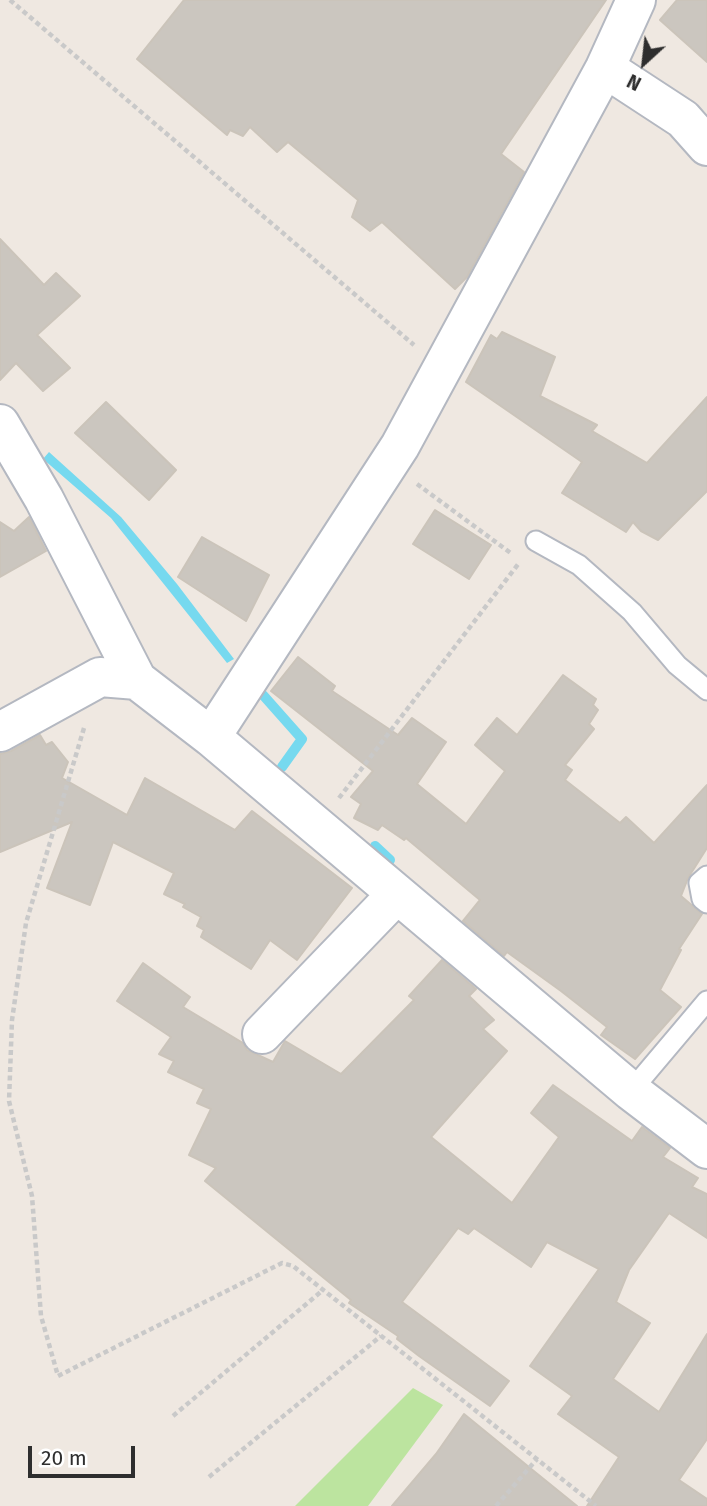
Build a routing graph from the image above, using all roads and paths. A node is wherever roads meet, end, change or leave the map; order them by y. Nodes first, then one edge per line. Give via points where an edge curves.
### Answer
1 (10, 0) edge
2 (636, 0) edge
3 (605, 68) junction
4 (707, 146) edge
5 (442, 369) junction
6 (0, 424) edge
7 (389, 463) junction
8 (536, 541) dead end
9 (100, 677) junction
10 (137, 680) junction
11 (707, 691) edge
12 (0, 732) edge
13 (211, 737) junction
14 (318, 826) junction
15 (707, 876) edge
16 (397, 894) junction
17 (707, 904) edge
18 (707, 1001) edge
19 (262, 1034) dead end
20 (631, 1091) junction
21 (707, 1149) edge
22 (323, 1290) junction
23 (381, 1336) junction
24 (173, 1416) dead end
25 (537, 1460) junction
26 (209, 1477) dead end
27 (496, 1506) edge
28 (596, 1506) edge

1 - 5 path
2 - 3 street
3 - 4 street via 683,119
3 - 5 street
5 - 7 street
6 - 10 street
7 - 13 street
7 - 14 path via 521,561
8 - 11 lane via 579,565 632,612 677,665
9 - 10 street
9 - 12 street
9 - 22 path via 26,923 12,1020 9,1101 32,1196 41,1316 58,1376 282,1263 293,1266
10 - 13 street
13 - 14 street
14 - 16 street
15 - 17 lane via 698,883
16 - 19 street
16 - 20 street
18 - 20 lane
20 - 21 street
22 - 23 path
22 - 24 path
23 - 25 path
23 - 26 path
25 - 27 path
25 - 28 path

